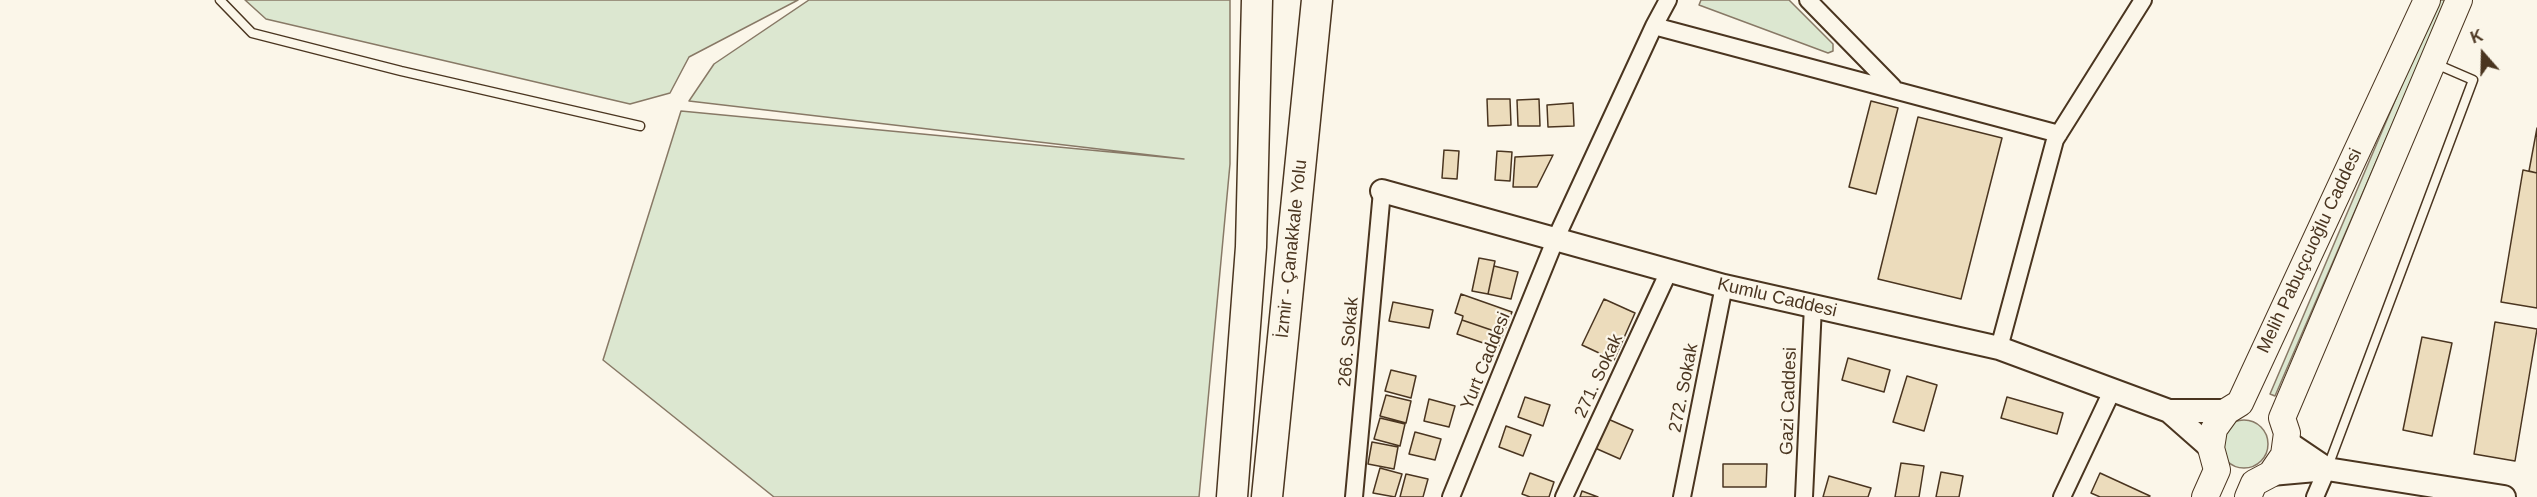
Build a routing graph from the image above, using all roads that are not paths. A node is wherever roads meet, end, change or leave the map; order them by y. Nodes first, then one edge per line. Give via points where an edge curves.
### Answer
1 (220, 0) edge
2 (1257, 0) edge
3 (1317, 0) edge
4 (1668, 0) edge
5 (1808, 0) edge
6 (2143, 0) edge
7 (2427, 0) edge
8 (2459, 0) edge
9 (1654, 26) junction
10 (2433, 62) junction
11 (1893, 88) junction
12 (639, 126) dead end
13 (2060, 134) junction
14 (1382, 191) joint
15 (1556, 238) junction
16 (1670, 271) junction
17 (1724, 286) junction
18 (1813, 306) junction
19 (1999, 348) junction
20 (2112, 391) junction
21 (2234, 407) junction
22 (2169, 411) junction
23 (2284, 430) junction
24 (2214, 459) junction
25 (2327, 469) junction
26 (2258, 485) edge
27 (1458, 495) edge
28 (1232, 497) edge
29 (1267, 497) edge
30 (1354, 497) edge
31 (1564, 497) edge
32 (1682, 497) edge
33 (1804, 497) edge
34 (2062, 497) edge
35 (2205, 497) edge
36 (2315, 497) edge
37 (2504, 497) edge

1 - 12 lane via 252,33
2 - 28 highway via 1251,247
3 - 29 highway, İzmir - Çanakkale Yolu
4 - 9 street, Yurt Caddesi
5 - 11 street
6 - 13 street
7 - 21 main road, Melih Pabuçcuoğlu Caddesi
8 - 10 main road, Melih Pabuçcuoğlu Caddesi
9 - 11 street
9 - 15 street, Yurt Caddesi
10 - 23 main road, Melih Pabuçcuoğlu Caddesi
10 - 25 lane via 2473,80
11 - 13 street
13 - 19 street via 2055,140
14 - 15 street, Kumlu Caddesi
14 - 30 street, 266. Sokak
15 - 16 street, Kumlu Caddesi
15 - 27 street, Yurt Caddesi
16 - 17 street, Kumlu Caddesi
16 - 31 street, 271. Sokak
17 - 18 street, Kumlu Caddesi
17 - 32 street, 272. Sokak
18 - 19 street, Kumlu Caddesi
18 - 33 street, Gazi Caddesi
19 - 20 street, Kumlu Caddesi
20 - 22 street, Kumlu Caddesi
20 - 34 street
21 - 22 street
21 - 23 main road via 2251,403 2266,407
21 - 24 main road, Melih Pabuçcuoğlu Caddesi via 2214,429
22 - 24 street
23 - 25 street
23 - 26 main road, Melih Pabuçcuoğlu Caddesi via 2281,462
24 - 26 main road via 2230,479
24 - 35 main road, Melih Pabuçcuoğlu Caddesi
25 - 26 street
25 - 36 street
25 - 37 street

